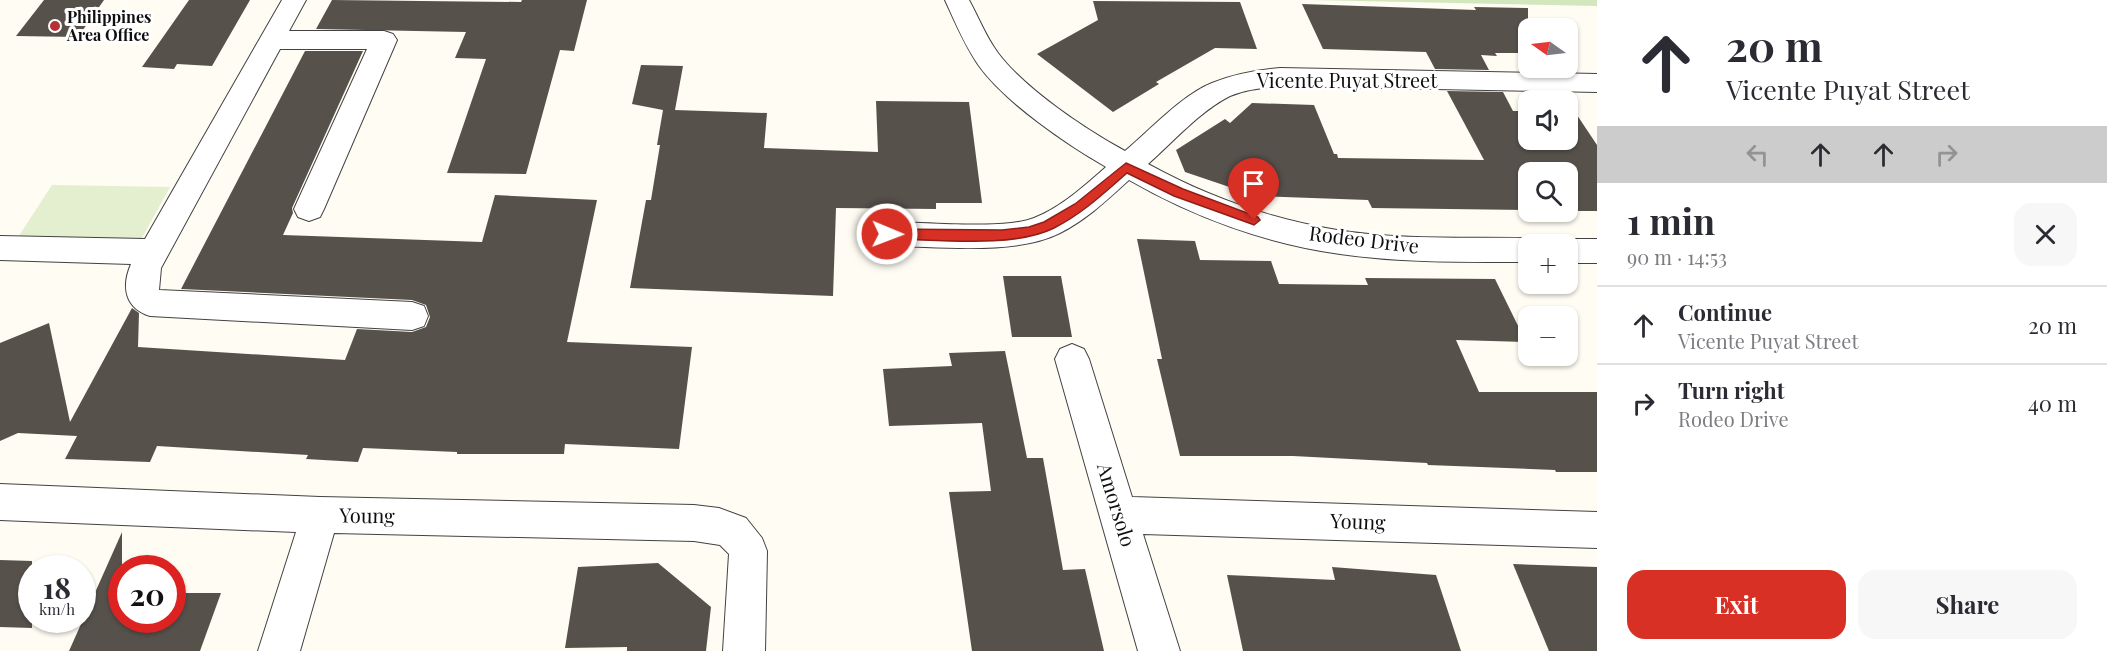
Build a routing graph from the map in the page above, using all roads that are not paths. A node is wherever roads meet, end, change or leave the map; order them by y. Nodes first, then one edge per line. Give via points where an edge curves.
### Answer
1 (294, 0) edge
2 (959, 2) edge
3 (271, 40) junction
4 (1597, 83) edge
5 (1126, 167) junction
6 (309, 209) dead end
7 (887, 234) dead end
8 (0, 248) edge
9 (1518, 250) edge
10 (1578, 251) edge
11 (1597, 251) edge
12 (153, 252) junction
13 (412, 316) dead end
14 (1072, 359) dead end
15 (0, 502) edge
16 (320, 515) junction
17 (1119, 515) junction
18 (1597, 530) edge
19 (279, 651) edge
20 (744, 651) edge
21 (1159, 651) edge

1 - 3 street
2 - 5 street, Rodeo Drive via 990,63 1074,134
3 - 6 street via 384,40
3 - 12 street
4 - 5 street, Vicente Puyat Street via 1280,77 1251,80 1221,90 1195,107
5 - 7 street, Vicente Puyat Street via 1080,207 1029,232
5 - 9 street, Rodeo Drive via 1178,193 1237,215 1336,241 1389,247
8 - 12 street
10 - 11 street
12 - 13 street via 142,282 144,298 150,303
14 - 17 street, Amorsolo
15 - 16 street, Young
16 - 19 street
16 - 20 street, Young via 694,524 733,530 748,551
17 - 18 street, Young
17 - 21 street, Amorsolo

